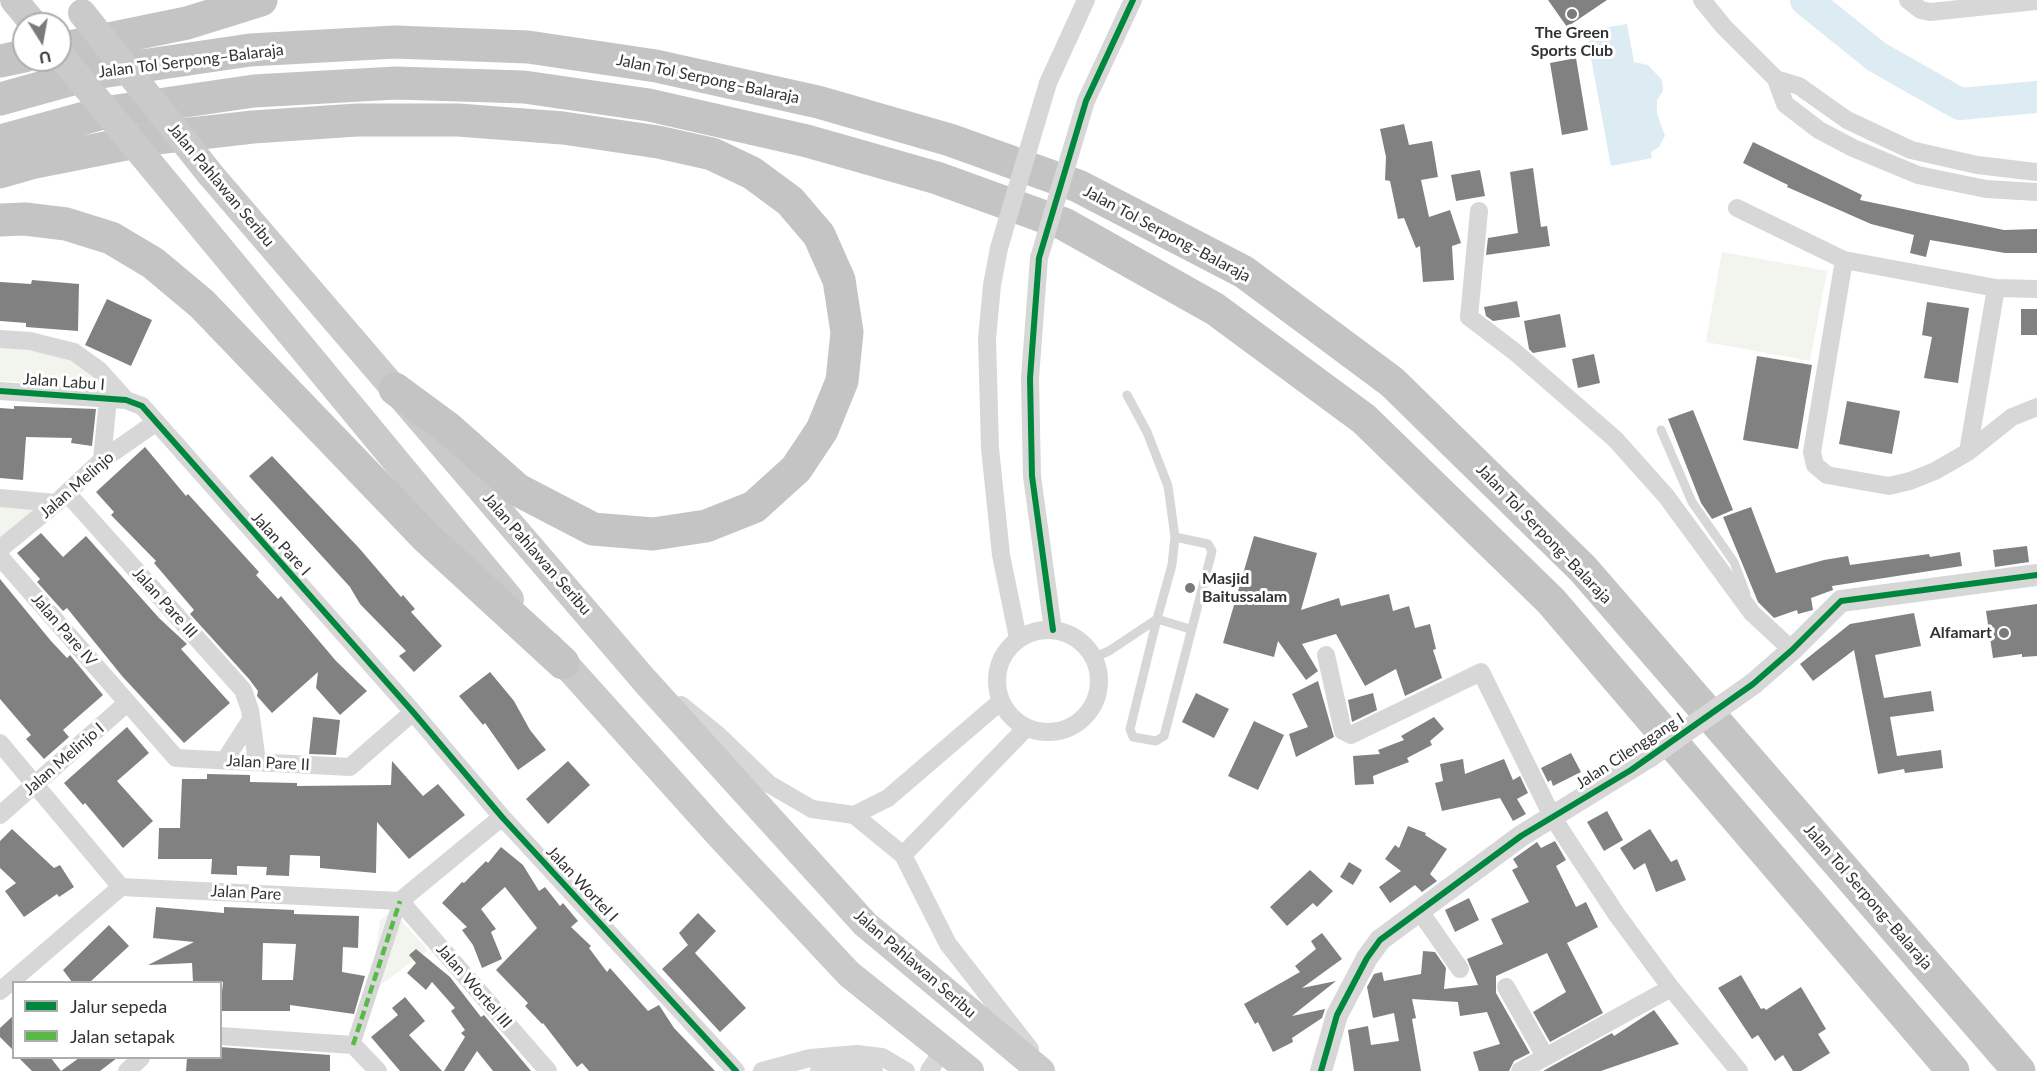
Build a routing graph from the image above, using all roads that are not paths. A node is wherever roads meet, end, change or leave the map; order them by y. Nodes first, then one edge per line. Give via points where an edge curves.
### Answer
1 (261, 0) edge
2 (1086, 0) edge
3 (1133, 0) edge
4 (1702, 0) edge
5 (1908, 0) edge
6 (2037, 1) edge
7 (76, 4) edge
8 (72, 47) edge
9 (72, 70) edge
10 (1776, 79) junction
11 (0, 99) edge
12 (0, 141) edge
13 (0, 172) edge
14 (2037, 172) edge
15 (2037, 192) edge
16 (1737, 208) dead end
17 (1479, 211) dead end
18 (0, 220) edge
19 (1844, 260) junction
20 (1995, 288) junction
21 (2037, 289) edge
22 (0, 339) edge
23 (395, 389) junction
24 (0, 391) edge
25 (1127, 395) dead end
26 (117, 399) junction
27 (2037, 407) edge
28 (155, 423) junction
29 (1661, 430) dead end
30 (1968, 452) junction
31 (102, 460) junction
32 (0, 498) edge
33 (62, 498) junction
34 (1175, 537) junction
35 (0, 549) edge
36 (0, 557) edge
37 (2037, 575) edge
38 (1752, 613) junction
39 (1157, 619) junction
40 (1190, 629) junction
41 (1053, 630) junction
42 (1018, 638) junction
43 (1792, 650) junction
44 (1326, 655) dead end
45 (1095, 657) junction
46 (563, 663) junction
47 (645, 681) junction
48 (1000, 702) junction
49 (128, 703) junction
50 (413, 712) junction
51 (250, 721) junction
52 (1026, 728) junction
53 (0, 743) edge
54 (225, 760) junction
55 (257, 762) junction
56 (34, 785) junction
57 (0, 815) edge
58 (854, 815) junction
59 (1552, 816) junction
60 (502, 817) junction
61 (903, 855) junction
62 (121, 887) junction
63 (400, 901) junction
64 (1419, 910) junction
65 (1460, 969) dead end
66 (1506, 987) dead end
67 (1671, 988) junction
68 (0, 991) edge
69 (222, 1036) edge
70 (353, 1045) junction
71 (1545, 1056) junction
72 (936, 1061) edge
73 (378, 1071) edge
74 (548, 1071) edge
75 (736, 1071) edge
76 (762, 1071) edge
77 (819, 1071) edge
78 (874, 1071) edge
79 (906, 1071) edge
80 (970, 1071) edge
81 (1041, 1071) edge
82 (1046, 1071) edge
83 (1321, 1071) edge
84 (1520, 1071) edge
85 (1738, 1071) edge
86 (1953, 1071) edge
87 (2019, 1071) edge

1 - 8 highway via 187,23
2 - 42 street, bridge via 1048,83 999,248 992,285 987,339 990,448 1001,555
3 - 41 street, bridge via 1086,101 1039,258 1030,378 1032,476
4 - 10 street
5 - 6 street via 1930,12
7 - 23 main road, Jalan Pahlawan Seribu, bridge via 210,174
9 - 46 main road, bridge
10 - 14 street via 1799,86 1847,120 1911,150 1977,165
10 - 15 street via 1785,104 1819,130 1853,148 1918,175 1986,189
11 - 87 highway, Jalan Tol Serpong–Balaraja via 94,73 250,50 395,42 528,47 656,66 818,102 950,140 1078,186 1244,273 1392,382 1583,569
12 - 86 highway via 103,113 254,90 396,83 524,87 649,105 807,141 937,178 1064,224 1215,309 1364,419 1551,601
13 - 23 highway via 156,138 253,127 357,120 458,120 563,128 712,154 752,172 790,201 819,235 839,280 847,332 842,381 822,430 796,470 754,507 706,526 653,534 592,529 518,490
16 - 19 street
17 - 38 street via 1469,317 1615,439 1666,496
18 - 46 highway via 66,224 111,238 153,263 202,304 426,537
19 - 20 street
19 - 30 street via 1812,452 1815,465 1827,475 1889,486 1935,471
20 - 21 street
20 - 30 street
22 - 26 street, Jalan Pare I via 30,341 74,352 99,370
23 - 47 main road, Jalan Pahlawan Seribu
24 - 26 street, Jalan Labu I
25 - 34 lane via 1147,432 1168,486
26 - 28 street, Jalan Pare I via 142,406
26 - 31 street
27 - 30 street via 2012,417
28 - 31 street, Jalan Melinjo
28 - 50 street, Jalan Pare I
29 - 38 lane via 1692,502 1734,562
31 - 33 street, Jalan Melinjo
32 - 33 street
33 - 35 street, Jalan Melinjo
33 - 51 street, Jalan Pare III via 243,690
34 - 39 lane via 1172,565
34 - 40 lane via 1208,544 1212,551
36 - 49 street, Jalan Pare IV
37 - 43 street, Jalan Cilenggang I via 1841,601
38 - 43 street
39 - 40 lane
39 - 40 lane via 1130,729 1133,737 1156,741 1164,736
39 - 45 lane
41 - 42 street via 1035,631
41 - 45 street via 1070,634
42 - 48 street via 1005,651 998,667
43 - 59 street, Jalan Cilenggang I, bridge via 1753,684 1649,757
44 - 59 street via 1343,731 1351,735 1481,672
45 - 52 street via 1099,685 1090,710 1077,723 1061,730
46 - 72 main road via 849,974
47 - 58 street via 718,735 769,784 812,809
47 - 81 main road, Jalan Pahlawan Seribu via 865,924
48 - 52 street via 1006,713
48 - 58 street via 888,798
49 - 54 street, Jalan Pare II via 172,756
49 - 56 street, Jalan Melinjo I
50 - 55 street, Jalan Pare II via 350,767
50 - 60 street, Jalan Wortel I
51 - 54 street
51 - 55 street, Jalan Pare III
52 - 61 street
53 - 56 street
54 - 55 street, Jalan Pare II
56 - 57 street, Jalan Melinjo I
56 - 62 street
58 - 61 street
59 - 64 street, Jalan Cilenggang I
59 - 67 street
60 - 63 street
60 - 75 street, Jalan Wortel I
61 - 82 street via 948,944
62 - 63 street, Jalan Pare
62 - 68 street
63 - 70 street
63 - 74 street, Jalan Wortel III
64 - 65 street
64 - 83 street, Jalan Cilenggang I via 1380,940 1367,958 1337,1015
66 - 71 street
67 - 71 street
67 - 85 street
69 - 70 street
70 - 73 street
71 - 84 street
72 - 80 main road
76 - 79 street via 810,1058 857,1054 882,1057
77 - 78 street

